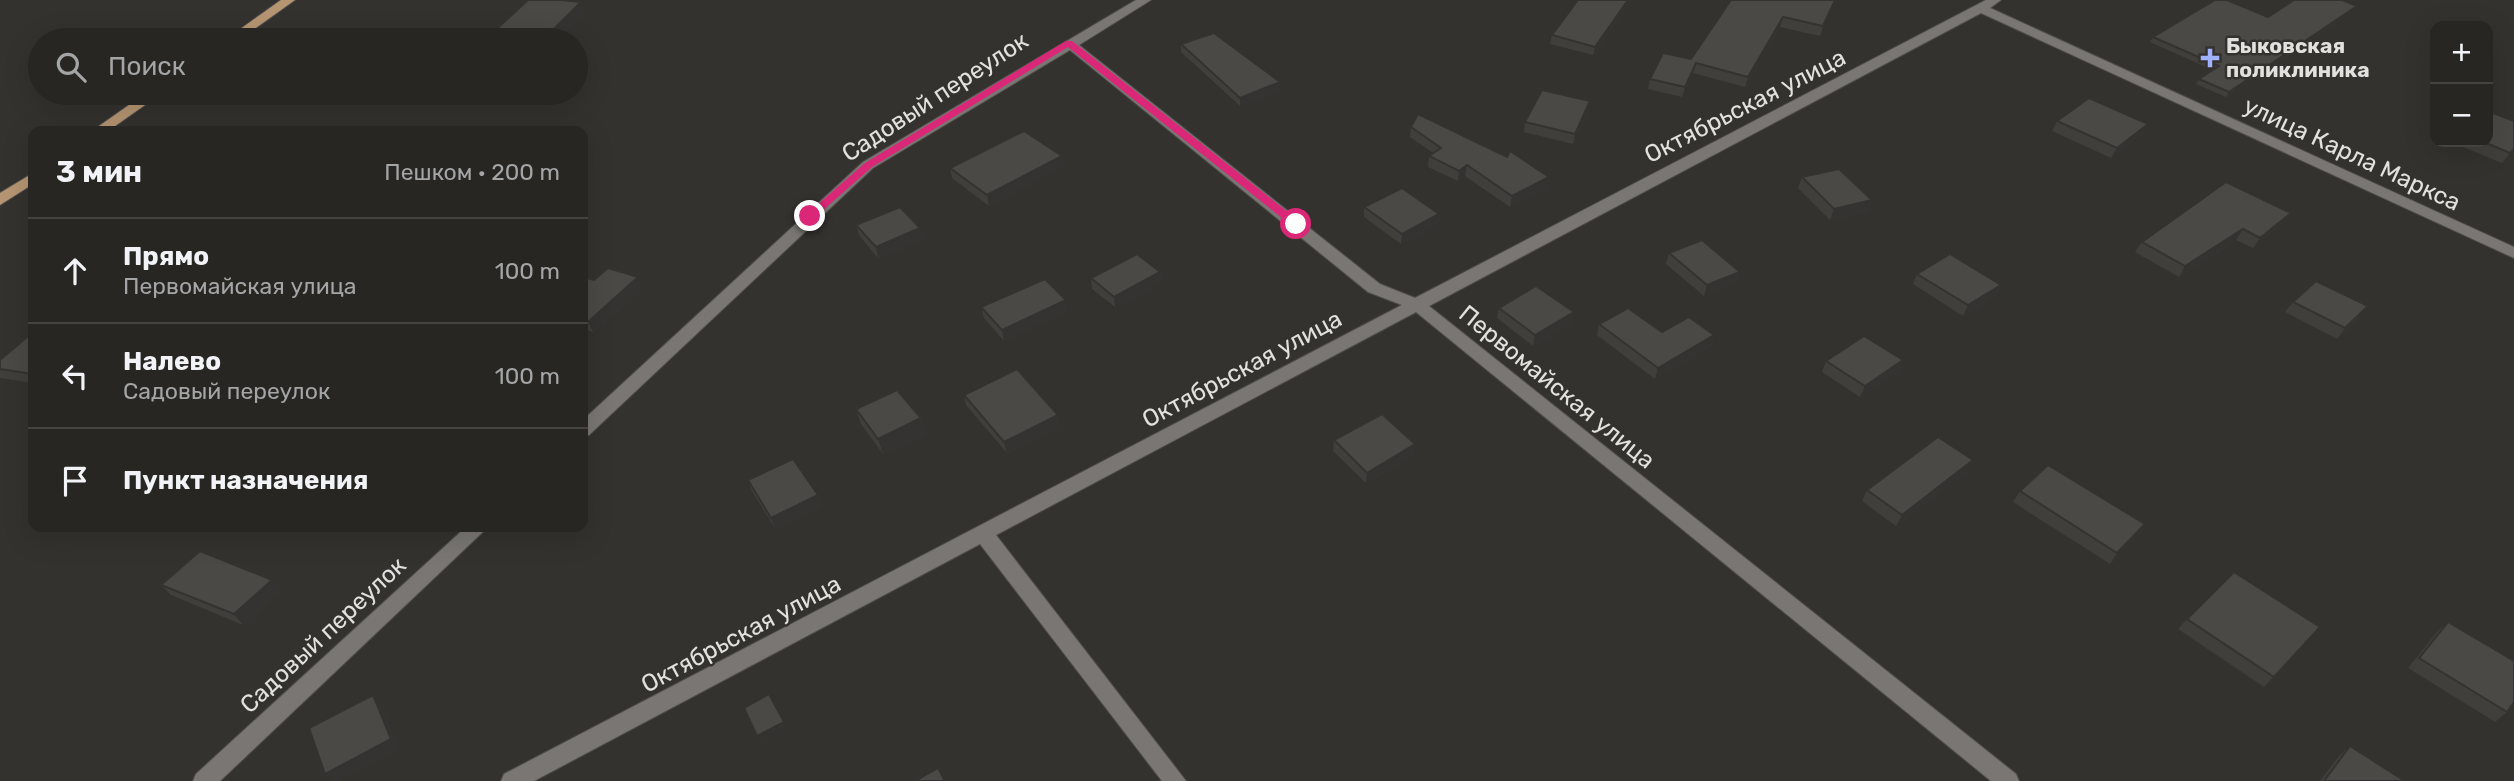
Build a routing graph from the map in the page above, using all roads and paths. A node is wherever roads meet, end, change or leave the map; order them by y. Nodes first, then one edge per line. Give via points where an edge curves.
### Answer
1 (289, 0) edge
2 (1145, 0) edge
3 (1988, 4) edge
4 (248, 28) edge
5 (1069, 43) junction
6 (137, 105) edge
7 (106, 126) edge
8 (28, 180) edge
9 (0, 200) edge
10 (2514, 253) edge
11 (1416, 304) junction
12 (588, 425) edge
13 (473, 532) edge
14 (984, 534) junction
15 (204, 781) edge
16 (512, 781) edge
17 (1175, 781) edge
18 (2008, 781) edge

1 - 4 main road
2 - 5 street, Садовый переулок
3 - 10 street, улица Карла Маркса
3 - 11 street, Октябрьская улица
5 - 11 street, Первомайская улица via 1374,288
5 - 12 street, Садовый переулок via 868,165
6 - 7 main road
8 - 9 main road
11 - 14 street, Октябрьская улица
11 - 18 street, Первомайская улица
13 - 15 street, Садовый переулок
14 - 16 street, Октябрьская улица
14 - 17 street

